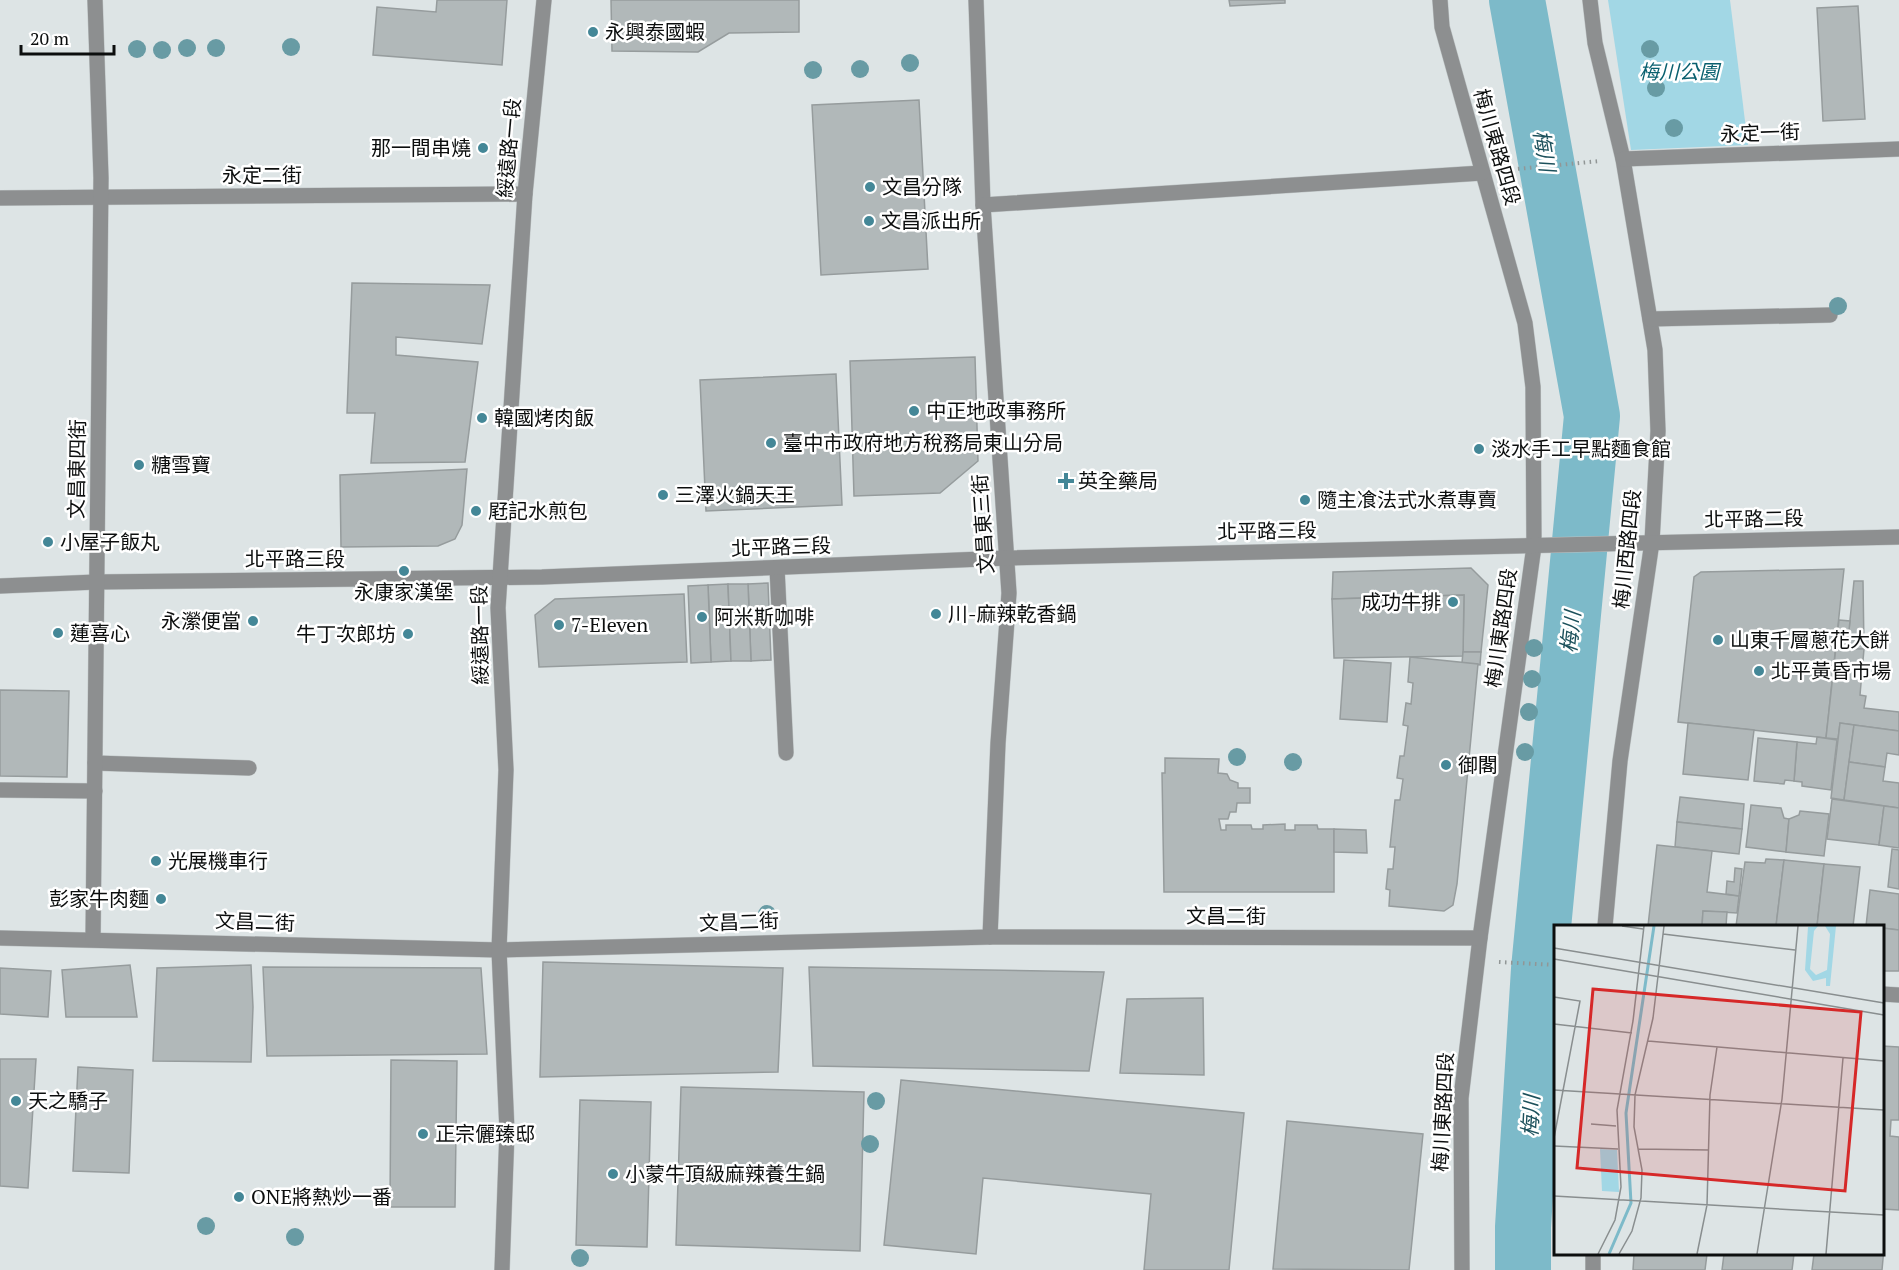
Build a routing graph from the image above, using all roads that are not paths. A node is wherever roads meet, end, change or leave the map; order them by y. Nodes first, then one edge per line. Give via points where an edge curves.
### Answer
1 (95, 0) edge
2 (544, 0) edge
3 (976, 0) edge
4 (1440, 0) edge
5 (1590, 0) edge
6 (1899, 149) edge
7 (1623, 159) junction
8 (1482, 173) junction
9 (525, 194) junction
10 (101, 197) junction
11 (0, 198) edge
12 (983, 206) junction
13 (1830, 315) dead end
14 (1650, 319) junction
15 (1899, 537) edge
16 (1652, 542) junction
17 (1563, 545) joint
18 (1534, 546) junction
19 (1007, 558) junction
20 (777, 568) junction
21 (500, 578) junction
22 (96, 582) junction
23 (0, 586) edge
24 (786, 753) dead end
25 (95, 763) junction
26 (249, 768) dead end
27 (0, 790) edge
28 (95, 791) junction
29 (1605, 925) edge
30 (990, 937) junction
31 (0, 938) edge
32 (1480, 938) junction
33 (93, 939) junction
34 (499, 950) junction
35 (1884, 994) edge
36 (1899, 995) edge
37 (502, 1270) edge
38 (1462, 1270) edge

1 - 10 street, 文昌東四街
2 - 9 street, 綏遠路一段
3 - 12 street, 文昌東三街
4 - 8 street, 梅川東路四段 via 1442,27
5 - 7 street, 梅川西路四段 via 1595,43
6 - 7 street, 永定一街
7 - 14 street, 梅川西路四段
8 - 12 street
8 - 18 street, 梅川東路四段 via 1525,323 1533,387
9 - 10 street, 永定二街
9 - 21 street, 綏遠路一段
10 - 11 street, 永定二街
10 - 22 street, 文昌東四街
12 - 19 street, 文昌東三街
13 - 14 street
14 - 16 street, 梅川西路四段 via 1658,432
15 - 16 street, 北平路二段
16 - 17 street, 北平路二段
16 - 29 street, 梅川西路四段 via 1620,761
17 - 18 street, 北平路三段
18 - 19 street, 北平路三段
18 - 32 street, 梅川東路四段
19 - 20 street, 北平路三段
19 - 30 street, 文昌東三街 via 1009,593
20 - 21 street, 北平路三段
20 - 24 street
21 - 22 street, 北平路三段
21 - 34 street, 綏遠路一段 via 506,770
22 - 23 street, 北平路三段
22 - 25 street, 文昌東四街
25 - 26 street
25 - 28 street, 文昌東四街
27 - 28 street
28 - 33 street, 文昌東四街
30 - 32 street, 文昌二街
30 - 34 street, 文昌二街
31 - 33 street, 文昌二街
32 - 38 street, 梅川東路四段 via 1461,1098
33 - 34 street, 文昌二街
34 - 37 street, 綏遠路一段 via 507,1131
35 - 36 street

